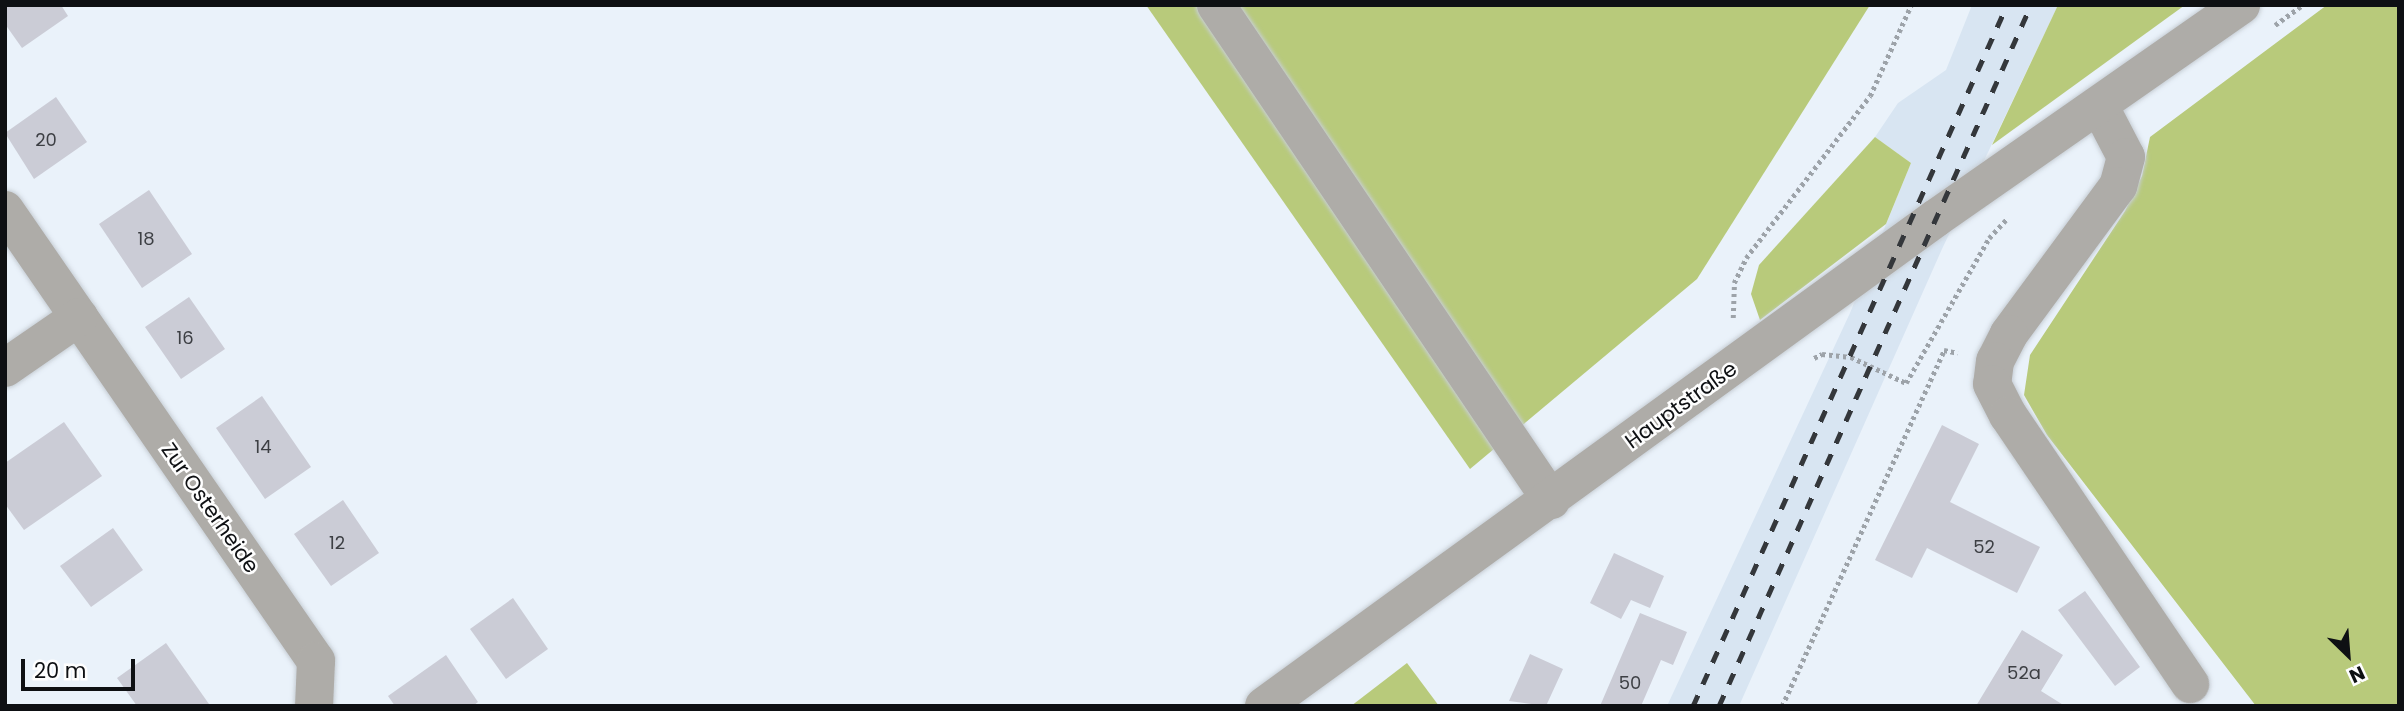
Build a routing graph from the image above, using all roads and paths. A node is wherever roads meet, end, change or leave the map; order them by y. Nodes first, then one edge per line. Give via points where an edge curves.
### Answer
1 (1216, 5) edge
2 (1911, 5) edge
3 (2241, 5) edge
4 (2100, 107) junction
5 (5, 210) edge
6 (2014, 214) dead end
7 (79, 317) junction
8 (1757, 349) junction
9 (1995, 361) junction
10 (5, 368) edge
11 (1906, 383) dead end
12 (1551, 500) junction
13 (2190, 684) dead end
14 (314, 706) edge
15 (1265, 706) edge
16 (1782, 706) edge

1 - 12 street
2 - 8 path via 1870,96 1746,258 1734,283 1732,316
3 - 4 street, Hauptstraße
4 - 8 street, Hauptstraße via 1936,218
4 - 9 street via 2126,157 2118,186
5 - 7 street, Zur Osterheide
6 - 11 path via 1989,238
7 - 10 street
7 - 14 street, Zur Osterheide via 316,662
8 - 12 street, Hauptstraße
9 - 13 street via 1992,384 2008,415
9 - 16 path via 1944,350
12 - 15 street, Hauptstraße

